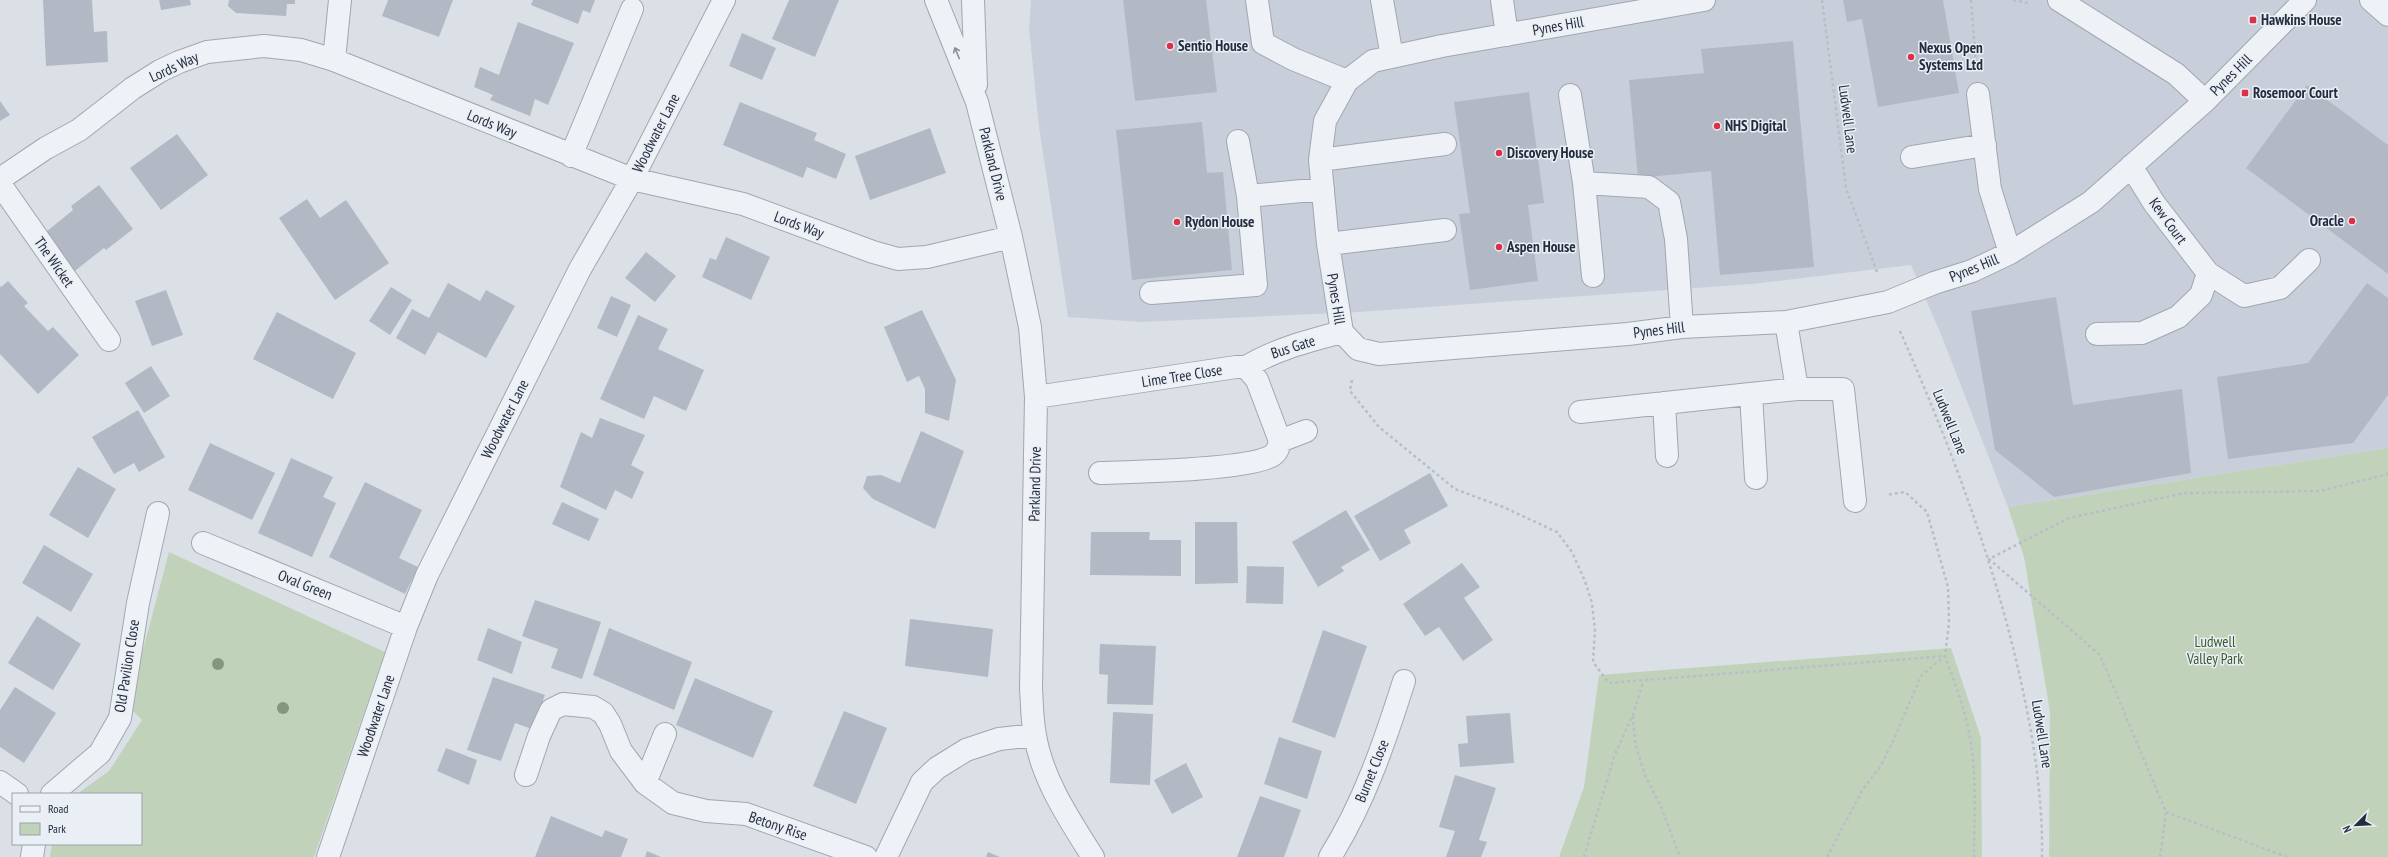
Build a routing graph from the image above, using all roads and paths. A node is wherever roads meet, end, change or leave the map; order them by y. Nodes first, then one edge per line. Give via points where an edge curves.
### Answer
1 (340, 0) edge
2 (724, 0) edge
3 (936, 0) edge
4 (973, 0) edge
5 (1257, 0) edge
6 (1382, 0) edge
7 (1502, 0) edge
8 (1704, 0) edge
9 (1822, 0) edge
10 (1971, 0) edge
11 (2059, 0) edge
12 (2305, 0) edge
13 (2371, 0) edge
14 (632, 9) dead end
15 (2388, 15) edge
16 (1507, 35) junction
17 (1392, 57) junction
18 (334, 60) junction
19 (1348, 81) junction
20 (1978, 94) joint
21 (1570, 96) dead end
22 (2205, 101) junction
23 (977, 102) junction
24 (1238, 140) dead end
25 (1445, 144) dead end
26 (1984, 145) junction
27 (571, 156) junction
28 (1912, 157) dead end
29 (1320, 160) junction
30 (2131, 166) junction
31 (0, 179) edge
32 (632, 179) junction
33 (1584, 183) junction
34 (0, 184) edge
35 (1323, 189) junction
36 (1248, 196) junction
37 (1446, 230) dead end
38 (1011, 237) junction
39 (1328, 244) junction
40 (2010, 253) junction
41 (2309, 260) dead end
42 (2208, 273) junction
43 (1593, 276) dead end
44 (1151, 293) dead end
45 (1888, 302) junction
46 (1786, 322) junction
47 (1682, 327) junction
48 (1342, 332) junction
49 (2097, 334) dead end
50 (109, 340) dead end
51 (1358, 349) junction
52 (1246, 367) junction
53 (1797, 390) junction
54 (1751, 394) junction
55 (1036, 397) junction
56 (1664, 403) junction
57 (1580, 412) dead end
58 (1306, 431) dead end
59 (1280, 441) junction
60 (1667, 456) dead end
61 (1100, 473) dead end
62 (2388, 474) edge
63 (1756, 478) dead end
64 (1855, 501) joint
65 (158, 514) dead end
66 (203, 543) dead end
67 (1989, 559) junction
68 (406, 627) junction
69 (1945, 656) junction
70 (1404, 681) dead end
71 (1643, 682) junction
72 (1633, 716) junction
73 (665, 734) dead end
74 (1035, 734) junction
75 (526, 775) dead end
76 (0, 782) edge
77 (645, 783) junction
78 (16, 793) edge
79 (53, 793) edge
80 (2166, 812) junction
81 (34, 845) edge
82 (32, 857) edge
83 (328, 857) edge
84 (866, 857) edge
85 (886, 857) edge
86 (1093, 857) edge
87 (1330, 857) edge
88 (1584, 857) edge
89 (1680, 857) edge
90 (1827, 857) edge
91 (1974, 857) edge
92 (2042, 857) edge
93 (2160, 857) edge
94 (2287, 857) edge

1 - 18 street
2 - 32 street, Woodwater Lane
23 -> 3 street, Parkland Drive
4 - 23 street, Parkland Drive
5 - 19 street via 1263,43 1293,59
6 - 17 street
7 - 16 street
8 - 16 street, Pynes Hill
9 - 45 path, Ludwell Lane via 1846,188
10 - 20 path
11 - 22 street via 2176,74
12 - 22 street, Pynes Hill
13 - 15 street
14 - 27 street
16 - 17 street, Pynes Hill
17 - 19 street, Pynes Hill via 1373,61
18 - 27 street, Lords Way
18 - 31 street, Lords Way via 301,50 264,46 207,52 160,71 133,88 79,130 46,148
19 - 29 street, Pynes Hill via 1325,121
20 - 26 street
21 - 33 street
22 - 30 street, Pynes Hill
23 - 38 street, Parkland Drive
24 - 36 street
25 - 29 street
26 - 28 street
26 - 40 street via 1990,189
27 - 32 street, Lords Way
29 - 35 street, Pynes Hill
30 - 40 street, Pynes Hill via 2092,202
30 - 42 street, Kew Court via 2154,203
32 - 38 street, Lords Way via 743,204 898,259 927,257
32 - 68 street, Woodwater Lane via 573,284 427,575
33 - 43 street
33 - 47 street via 1649,186 1668,202 1676,239
34 - 50 street, The Wicket
35 - 36 street
35 - 39 street, Pynes Hill
36 - 44 street via 1256,285
37 - 39 street
38 - 55 street, Parkland Drive via 1030,327
39 - 48 street, Pynes Hill
40 - 45 street, Pynes Hill via 1972,271
41 - 42 street, Kew Court via 2280,288 2244,296
42 - 49 street via 2201,295 2178,317 2142,333
45 - 46 street, Pynes Hill
45 - 67 path, Ludwell Lane via 1955,462
46 - 47 street, Pynes Hill
46 - 53 street
47 - 51 street, Pynes Hill via 1628,334 1379,354
48 - 51 street, Pynes Hill
48 - 52 street, Bus Gate via 1285,348 1264,356
51 - 71 path via 1350,391 1378,427 1454,489 1503,507 1557,532 1572,552 1592,603 1595,630 1593,662 1609,683
52 - 55 street, Lime Tree Close
52 - 59 street via 1257,380
53 - 54 street
53 - 64 street via 1843,389
54 - 56 street
54 - 63 street
55 - 74 street, Parkland Drive via 1031,688
56 - 57 street
56 - 60 street
58 - 59 street
59 - 61 street via 1278,450 1273,455 1260,460 1205,468
62 - 67 path via 2321,491 2185,493 2069,518
64 - 69 path via 1904,492 1927,512 1948,587 1949,622
65 - 79 street, Old Pavilion Close via 138,602 120,718 100,753
66 - 68 street, Oval Green
67 - 80 path via 2100,655
67 - 92 path, Ludwell Lane via 2029,716 2041,809
68 - 83 street, Woodwater Lane
69 - 71 path
69 - 90 path via 1921,676 1886,754 1862,789
69 - 91 path via 1958,691 1970,738
70 - 87 street, Burnet Close via 1381,752 1358,805
71 - 72 path
72 - 88 path via 1615,754
72 - 89 path via 1634,743
73 - 77 street
74 - 85 street via 999,739 966,750 937,768 922,782
74 - 86 street, Parkland Drive via 1050,782 1066,814
75 - 77 street, Betony Rise via 539,736 552,710 563,704 593,707 603,713 621,751
76 - 78 street
77 - 84 street, Betony Rise via 673,803 706,810 746,814
80 - 93 path
80 - 94 path
81 - 82 street

